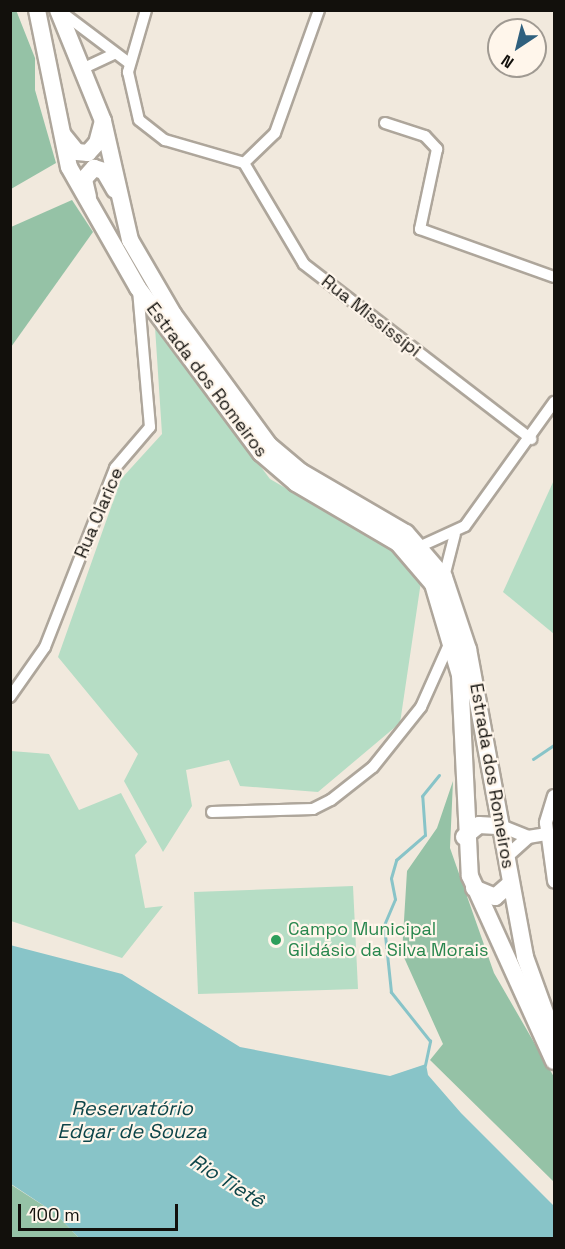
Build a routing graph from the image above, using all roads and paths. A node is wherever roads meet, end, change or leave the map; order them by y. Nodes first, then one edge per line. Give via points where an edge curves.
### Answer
1 (37, 10) edge
2 (59, 10) edge
3 (146, 10) edge
4 (320, 10) edge
5 (114, 54) junction
6 (129, 63) junction
7 (84, 68) junction
8 (103, 121) junction
9 (385, 123) dead end
10 (61, 132) junction
11 (244, 163) junction
12 (119, 197) junction
13 (92, 213) junction
14 (555, 278) edge
15 (138, 288) junction
16 (555, 402) edge
17 (531, 439) junction
18 (454, 534) junction
19 (421, 546) junction
20 (444, 578) junction
21 (452, 637) junction
22 (10, 697) edge
23 (555, 796) edge
24 (212, 812) dead end
25 (501, 826) junction
26 (546, 834) junction
27 (464, 837) junction
28 (528, 837) junction
29 (506, 857) junction
30 (555, 881) edge
31 (511, 883) junction
32 (474, 888) junction
33 (555, 1037) edge
34 (555, 1061) edge

1 - 10 main road, Estrada dos Romeiros
2 - 5 street
2 - 7 main road, Estrada dos Romeiros
3 - 6 street
4 - 11 street via 275,133
5 - 6 street
5 - 7 street
6 - 11 street via 134,108 148,129 165,140
7 - 8 main road, Estrada dos Romeiros
8 - 10 main road via 97,143 88,153 76,152
8 - 12 main road, Estrada dos Romeiros
9 - 14 street via 425,136 437,149 420,230
10 - 13 main road, Estrada dos Romeiros via 69,167
11 - 17 street, Rua Mississípi via 304,264
12 - 13 main road via 104,171 88,171 84,179
12 - 19 main road, Estrada dos Romeiros via 128,233 151,280 269,445 301,472 390,522
13 - 15 main road, Estrada dos Romeiros
15 - 21 main road, Estrada dos Romeiros via 261,453 296,483 411,555 433,584
15 - 22 street, Rua Clarice via 150,427 115,468 45,648
16 - 17 street
17 - 18 street
18 - 19 street
18 - 20 street
19 - 20 main road, Estrada dos Romeiros
20 - 25 main road, Estrada dos Romeiros via 468,649
21 - 24 street via 421,707 373,767 331,800 313,809
21 - 27 main road, Estrada dos Romeiros via 466,740
23 - 26 street via 548,808
25 - 27 main road via 479,825
25 - 28 street
25 - 29 main road, Estrada dos Romeiros
26 - 28 street
26 - 30 street
27 - 32 main road, Estrada dos Romeiros
28 - 29 street
29 - 31 main road, Estrada dos Romeiros
31 - 32 main road via 495,897
31 - 33 main road, Estrada dos Romeiros via 533,989
32 - 34 main road, Estrada dos Romeiros

